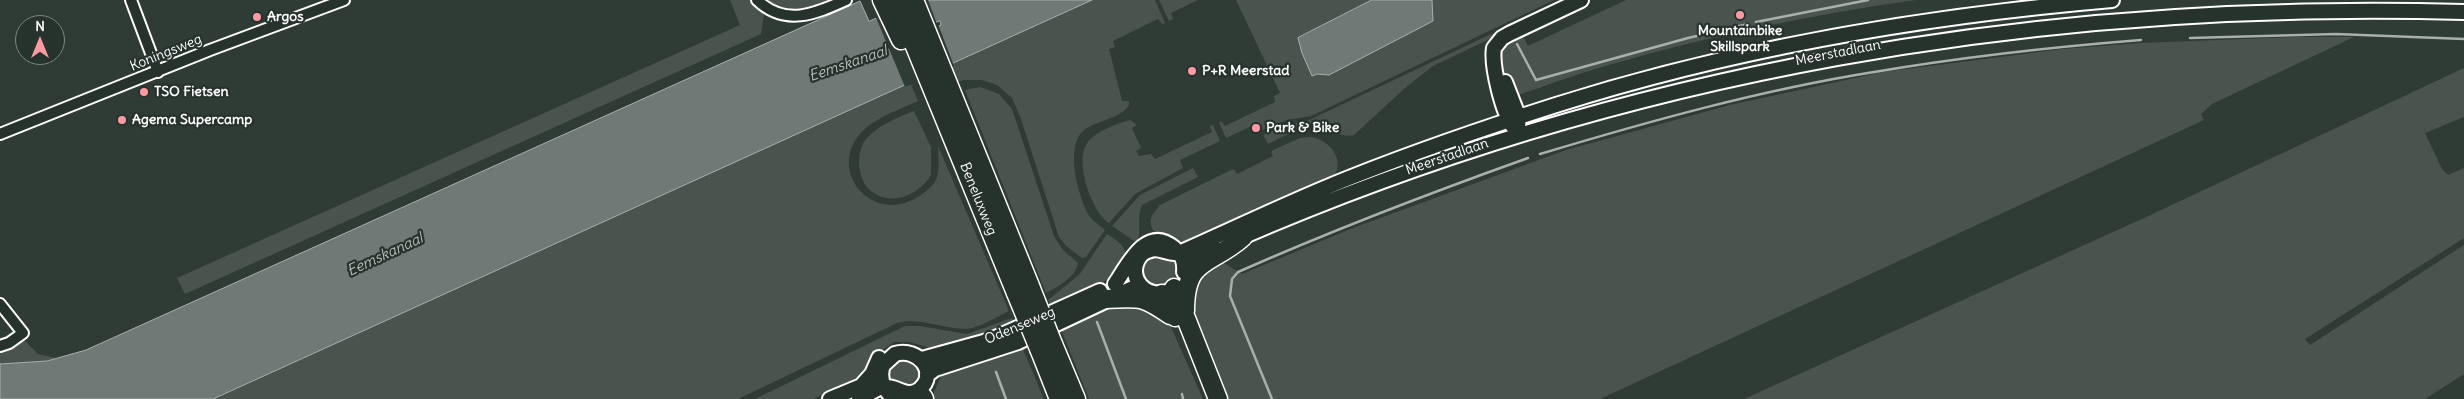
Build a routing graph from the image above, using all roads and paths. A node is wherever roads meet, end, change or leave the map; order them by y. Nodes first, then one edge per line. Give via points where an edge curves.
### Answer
1 (131, 0) edge
2 (344, 0) edge
3 (757, 0) edge
4 (846, 0) edge
5 (882, 0) edge
6 (896, 0) edge
7 (1581, 0) edge
8 (2112, 0) edge
9 (916, 2) edge
10 (2464, 12) edge
11 (924, 68) junction
12 (158, 72) junction
13 (948, 104) junction
14 (1514, 120) junction
15 (0, 134) edge
16 (1518, 134) junction
17 (1243, 237) junction
18 (1182, 259) junction
19 (1134, 275) junction
20 (1168, 291) junction
21 (1104, 299) junction
22 (0, 304) edge
23 (1180, 317) junction
24 (0, 346) edge
25 (1047, 348) junction
26 (922, 359) junction
27 (945, 360) junction
28 (1064, 369) junction
29 (887, 389) edge
30 (924, 391) edge
31 (864, 392) edge
32 (1057, 397) edge
33 (830, 399) edge
34 (1076, 399) edge
35 (1080, 399) edge
36 (1208, 399) edge
37 (1218, 399) edge

1 - 12 street
2 - 12 street, Koningsweg
3 - 4 street via 771,10 795,17 814,14
5 - 11 highway via 900,38
6 - 11 highway, Beneluxweg
7 - 14 main road via 1502,38 1494,48 1499,86
8 - 14 main road, Meerstadlaan via 1967,15 1714,62 1610,88
9 - 13 highway, Beneluxweg
10 - 16 main road, Meerstadlaan via 2284,8 2032,22 1893,42 1775,65 1638,98
11 - 13 highway, Beneluxweg
12 - 15 street, Koningsweg
13 - 25 highway, Beneluxweg, bridge
14 - 16 main road
14 - 18 main road, Meerstadlaan via 1349,178
16 - 17 main road, Meerstadlaan via 1354,190
17 - 18 main road, Meerstadlaan via 1192,259
17 - 23 highway via 1205,260 1193,272
18 - 19 main road via 1164,242 1148,243 1135,252
18 - 20 main road via 1180,282
19 - 20 main road via 1148,291
19 - 21 main road, Odenseweg
19 - 27 main road, Odenseweg
20 - 23 highway
21 - 23 highway via 1142,298
21 - 27 main road, Odenseweg via 1018,342
22 - 24 street via 23,333
23 - 36 highway
23 - 37 highway
25 - 28 highway, Beneluxweg
25 - 32 highway, Beneluxweg
26 - 27 main road, Odenseweg
26 - 29 main road via 906,352 886,360
26 - 30 main road
27 - 30 main road
27 - 31 main road via 909,345 891,347 882,354
28 - 34 highway, Beneluxweg
28 - 35 highway
29 - 30 main road via 892,388 903,395
29 - 31 main road
31 - 33 main road

